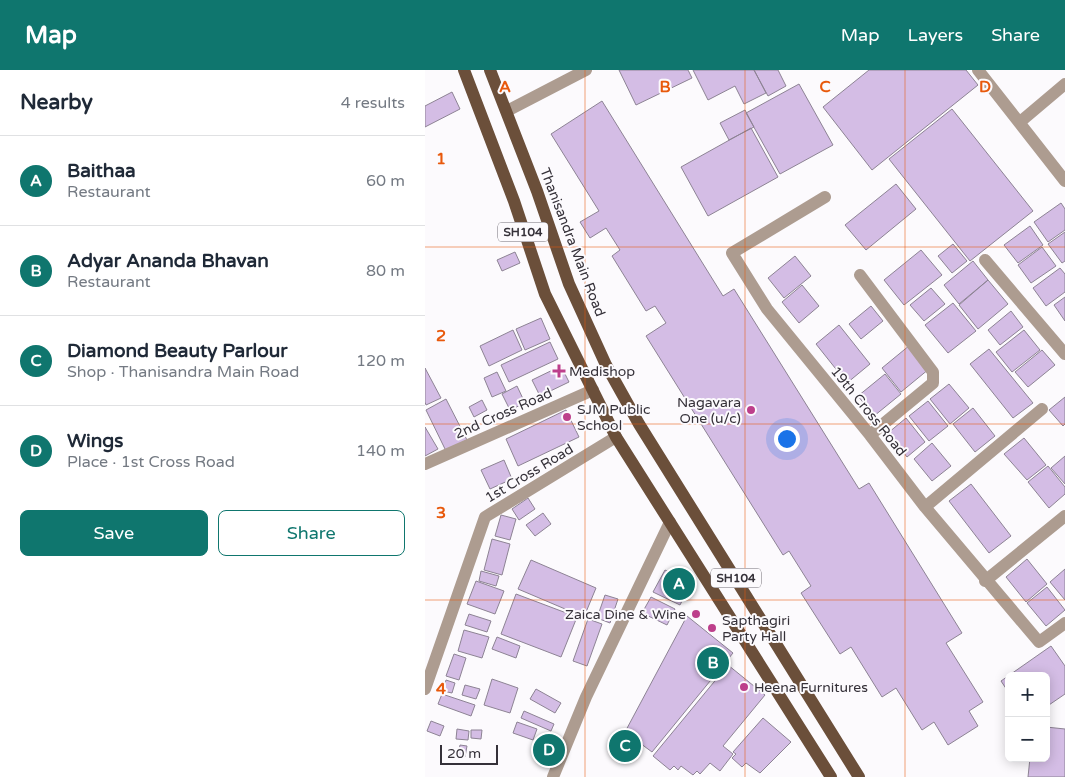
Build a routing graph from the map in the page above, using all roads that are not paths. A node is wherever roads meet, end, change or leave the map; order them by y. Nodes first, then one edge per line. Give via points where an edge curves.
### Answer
1 (464, 70) edge
2 (491, 70) edge
3 (586, 70) edge
4 (978, 70) edge
5 (1065, 84) edge
6 (507, 111) junction
7 (1020, 122) junction
8 (1065, 181) edge
9 (825, 197) dead end
10 (985, 260) dead end
11 (860, 275) dead end
12 (1065, 354) edge
13 (593, 390) junction
14 (1042, 409) dead end
15 (870, 435) junction
16 (616, 437) junction
17 (425, 464) edge
18 (925, 507) junction
19 (1065, 516) edge
20 (670, 522) junction
21 (985, 581) junction
22 (1065, 623) edge
23 (425, 689) edge
24 (553, 777) edge
25 (831, 777) edge
26 (859, 777) edge

1 - 13 main road, SH104 via 545,294
2 - 6 main road, Thanisandra Main Road / SH104
3 - 6 street
4 - 7 street
5 - 7 street
6 - 26 main road, Thanisandra Main Road / SH104 via 569,284 606,365 639,424
7 - 8 street
9 - 15 street, 19th Cross Road via 732,253 767,309
10 - 12 street
11 - 15 street via 933,372 933,383
13 - 16 main road, SH104
13 - 17 street, 2nd Cross Road
14 - 18 street
15 - 18 street, 19th Cross Road
16 - 20 main road, SH104
16 - 23 street, 1st Cross Road via 485,517
18 - 21 street, 19th Cross Road
19 - 21 street
20 - 24 street via 586,697
20 - 25 main road, SH104
21 - 22 street, 19th Cross Road via 1039,642

